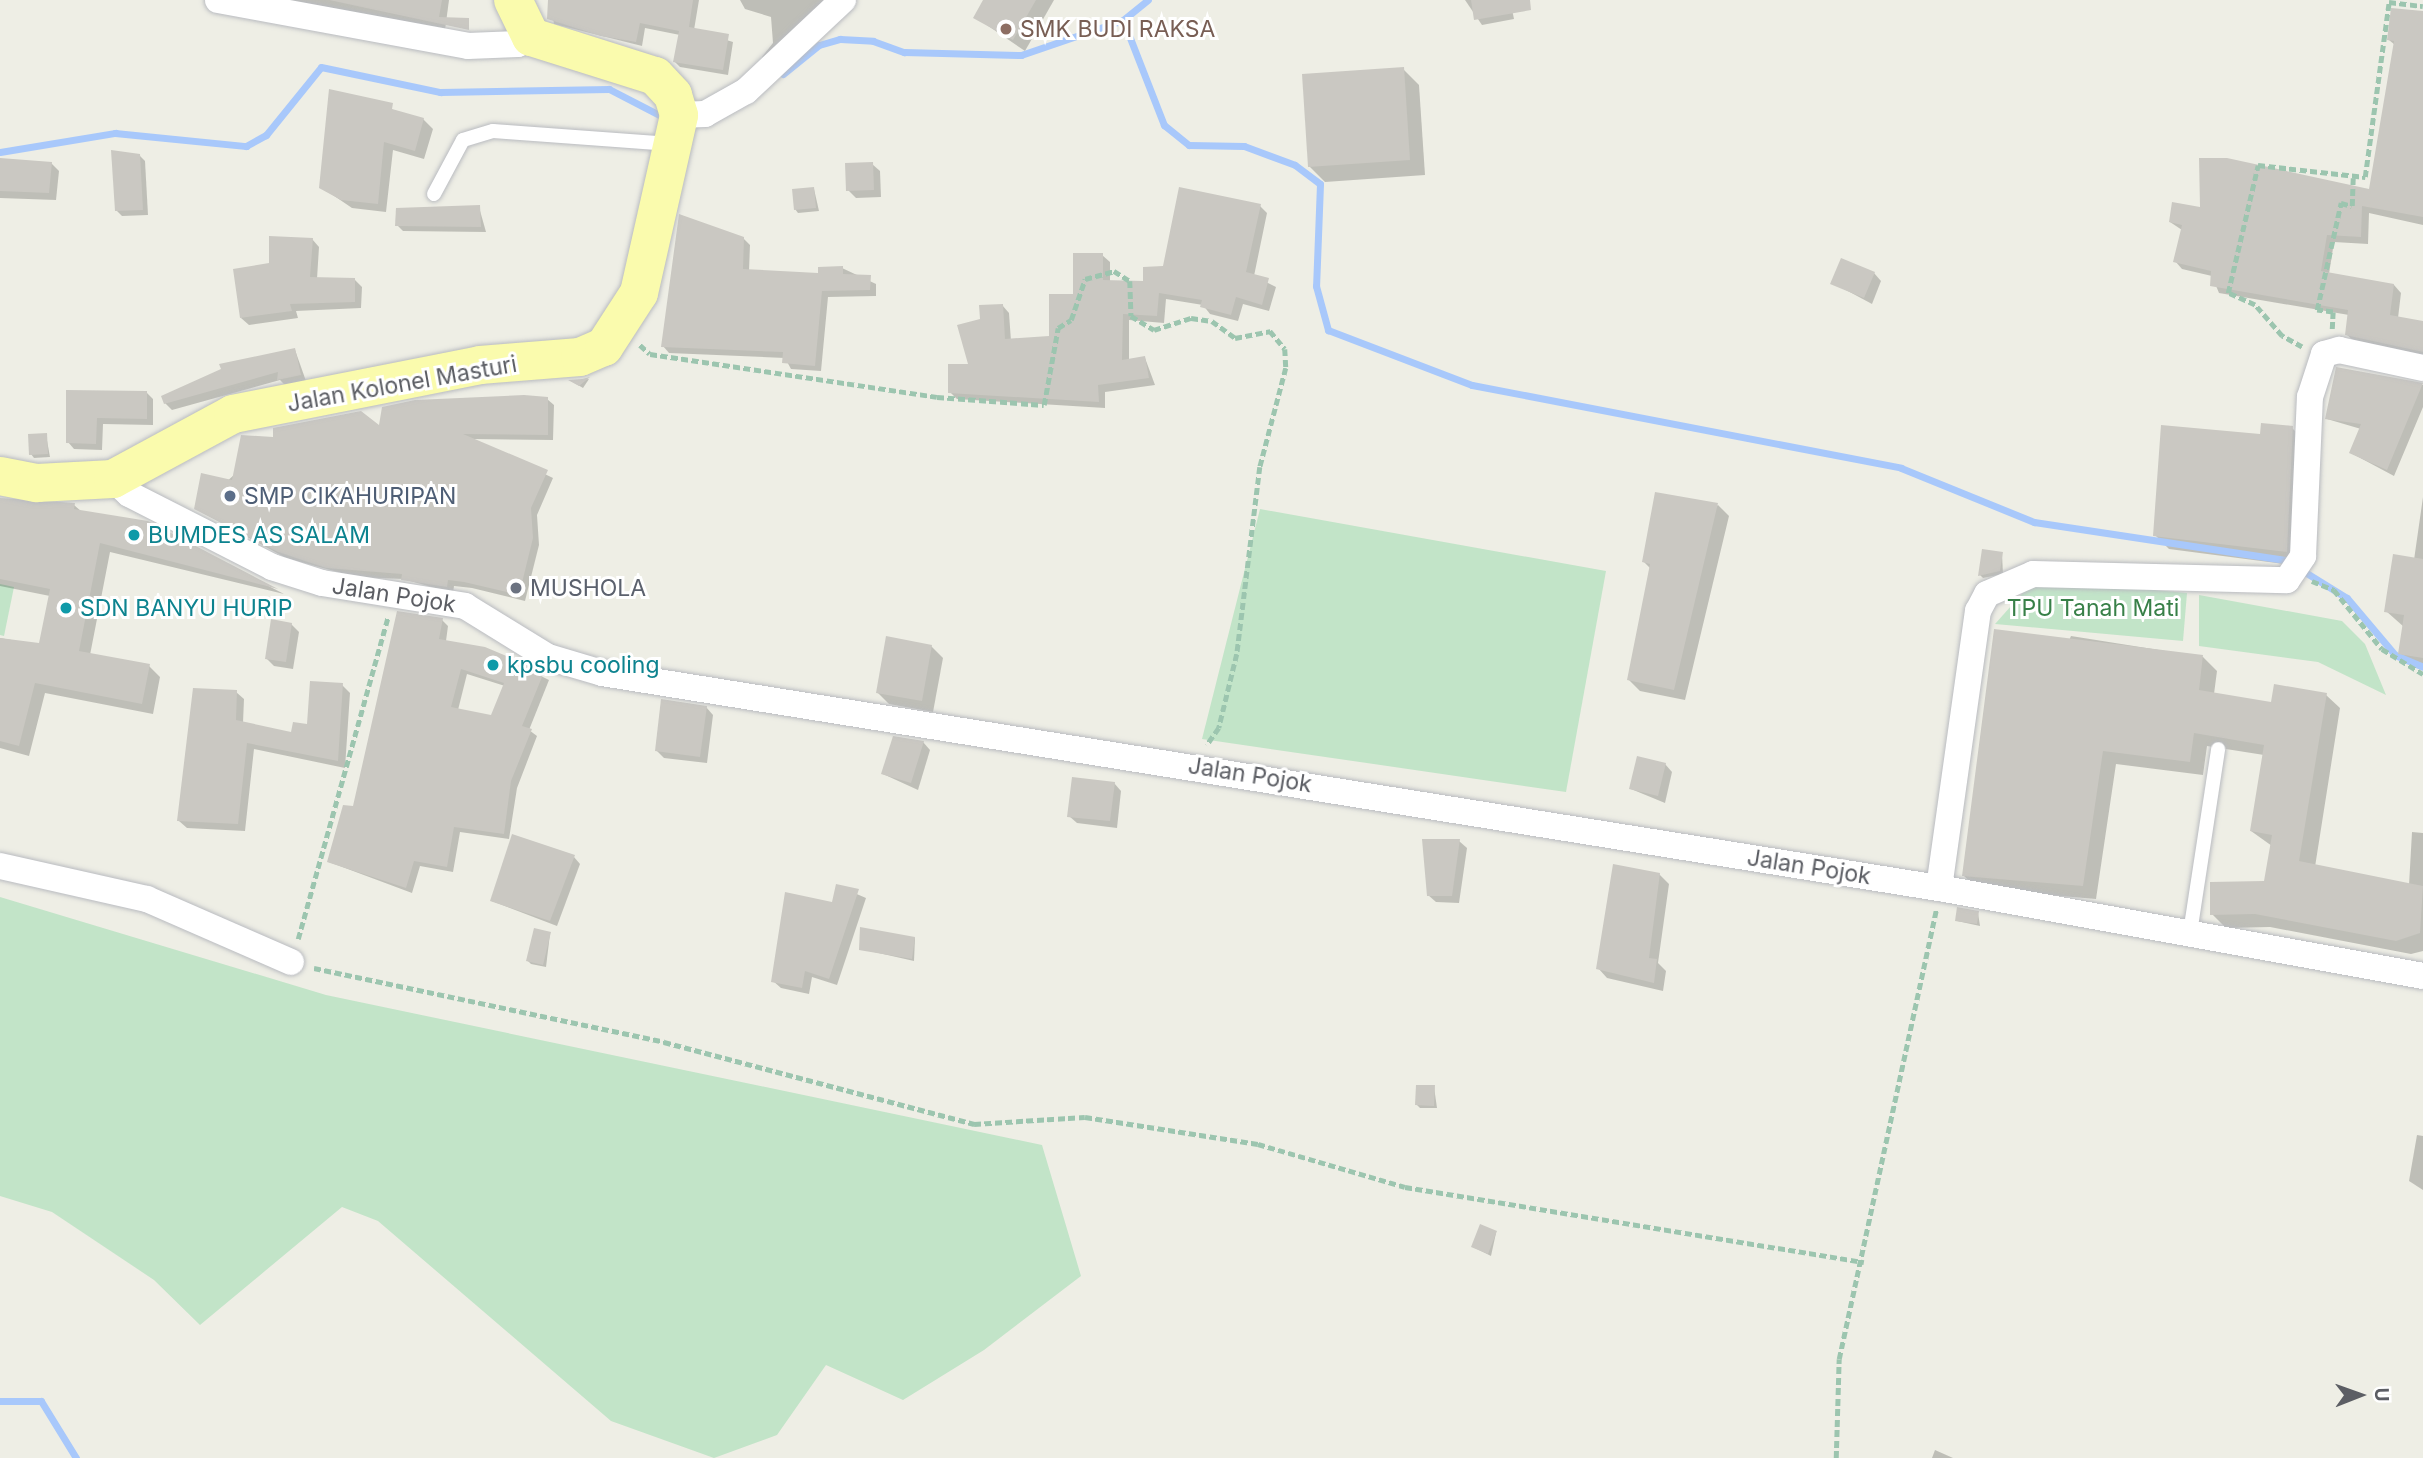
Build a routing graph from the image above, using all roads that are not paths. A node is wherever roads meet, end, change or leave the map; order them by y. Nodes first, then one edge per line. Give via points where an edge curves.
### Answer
1 (218, 0) edge
2 (513, 0) edge
3 (844, 0) edge
4 (530, 37) junction
5 (676, 130) junction
6 (434, 194) dead end
7 (2423, 368) edge
8 (0, 476) edge
9 (113, 479) junction
10 (2218, 749) dead end
11 (0, 866) edge
12 (1939, 888) junction
13 (2190, 933) junction
14 (291, 962) road end
15 (2423, 976) edge

1 - 4 street via 456,45 518,44
2 - 4 main road
3 - 5 street via 746,91
4 - 5 main road via 655,76 673,95
5 - 6 lane via 493,131 463,139
5 - 9 main road, Jalan Kolonel Masturi via 639,293 615,337 580,357 480,365 233,414
7 - 12 street via 2339,350 2324,354 2310,397 2303,556 2287,580 2257,583 2033,574 1987,594 1978,611
8 - 9 main road, Jalan Kolonel Masturi via 37,483
9 - 12 street, Jalan Pojok via 129,495 272,567 392,596 465,606 548,657 601,673
10 - 13 lane
11 - 14 street via 147,899
12 - 13 street, Jalan Pojok
13 - 15 street, Jalan Pojok

